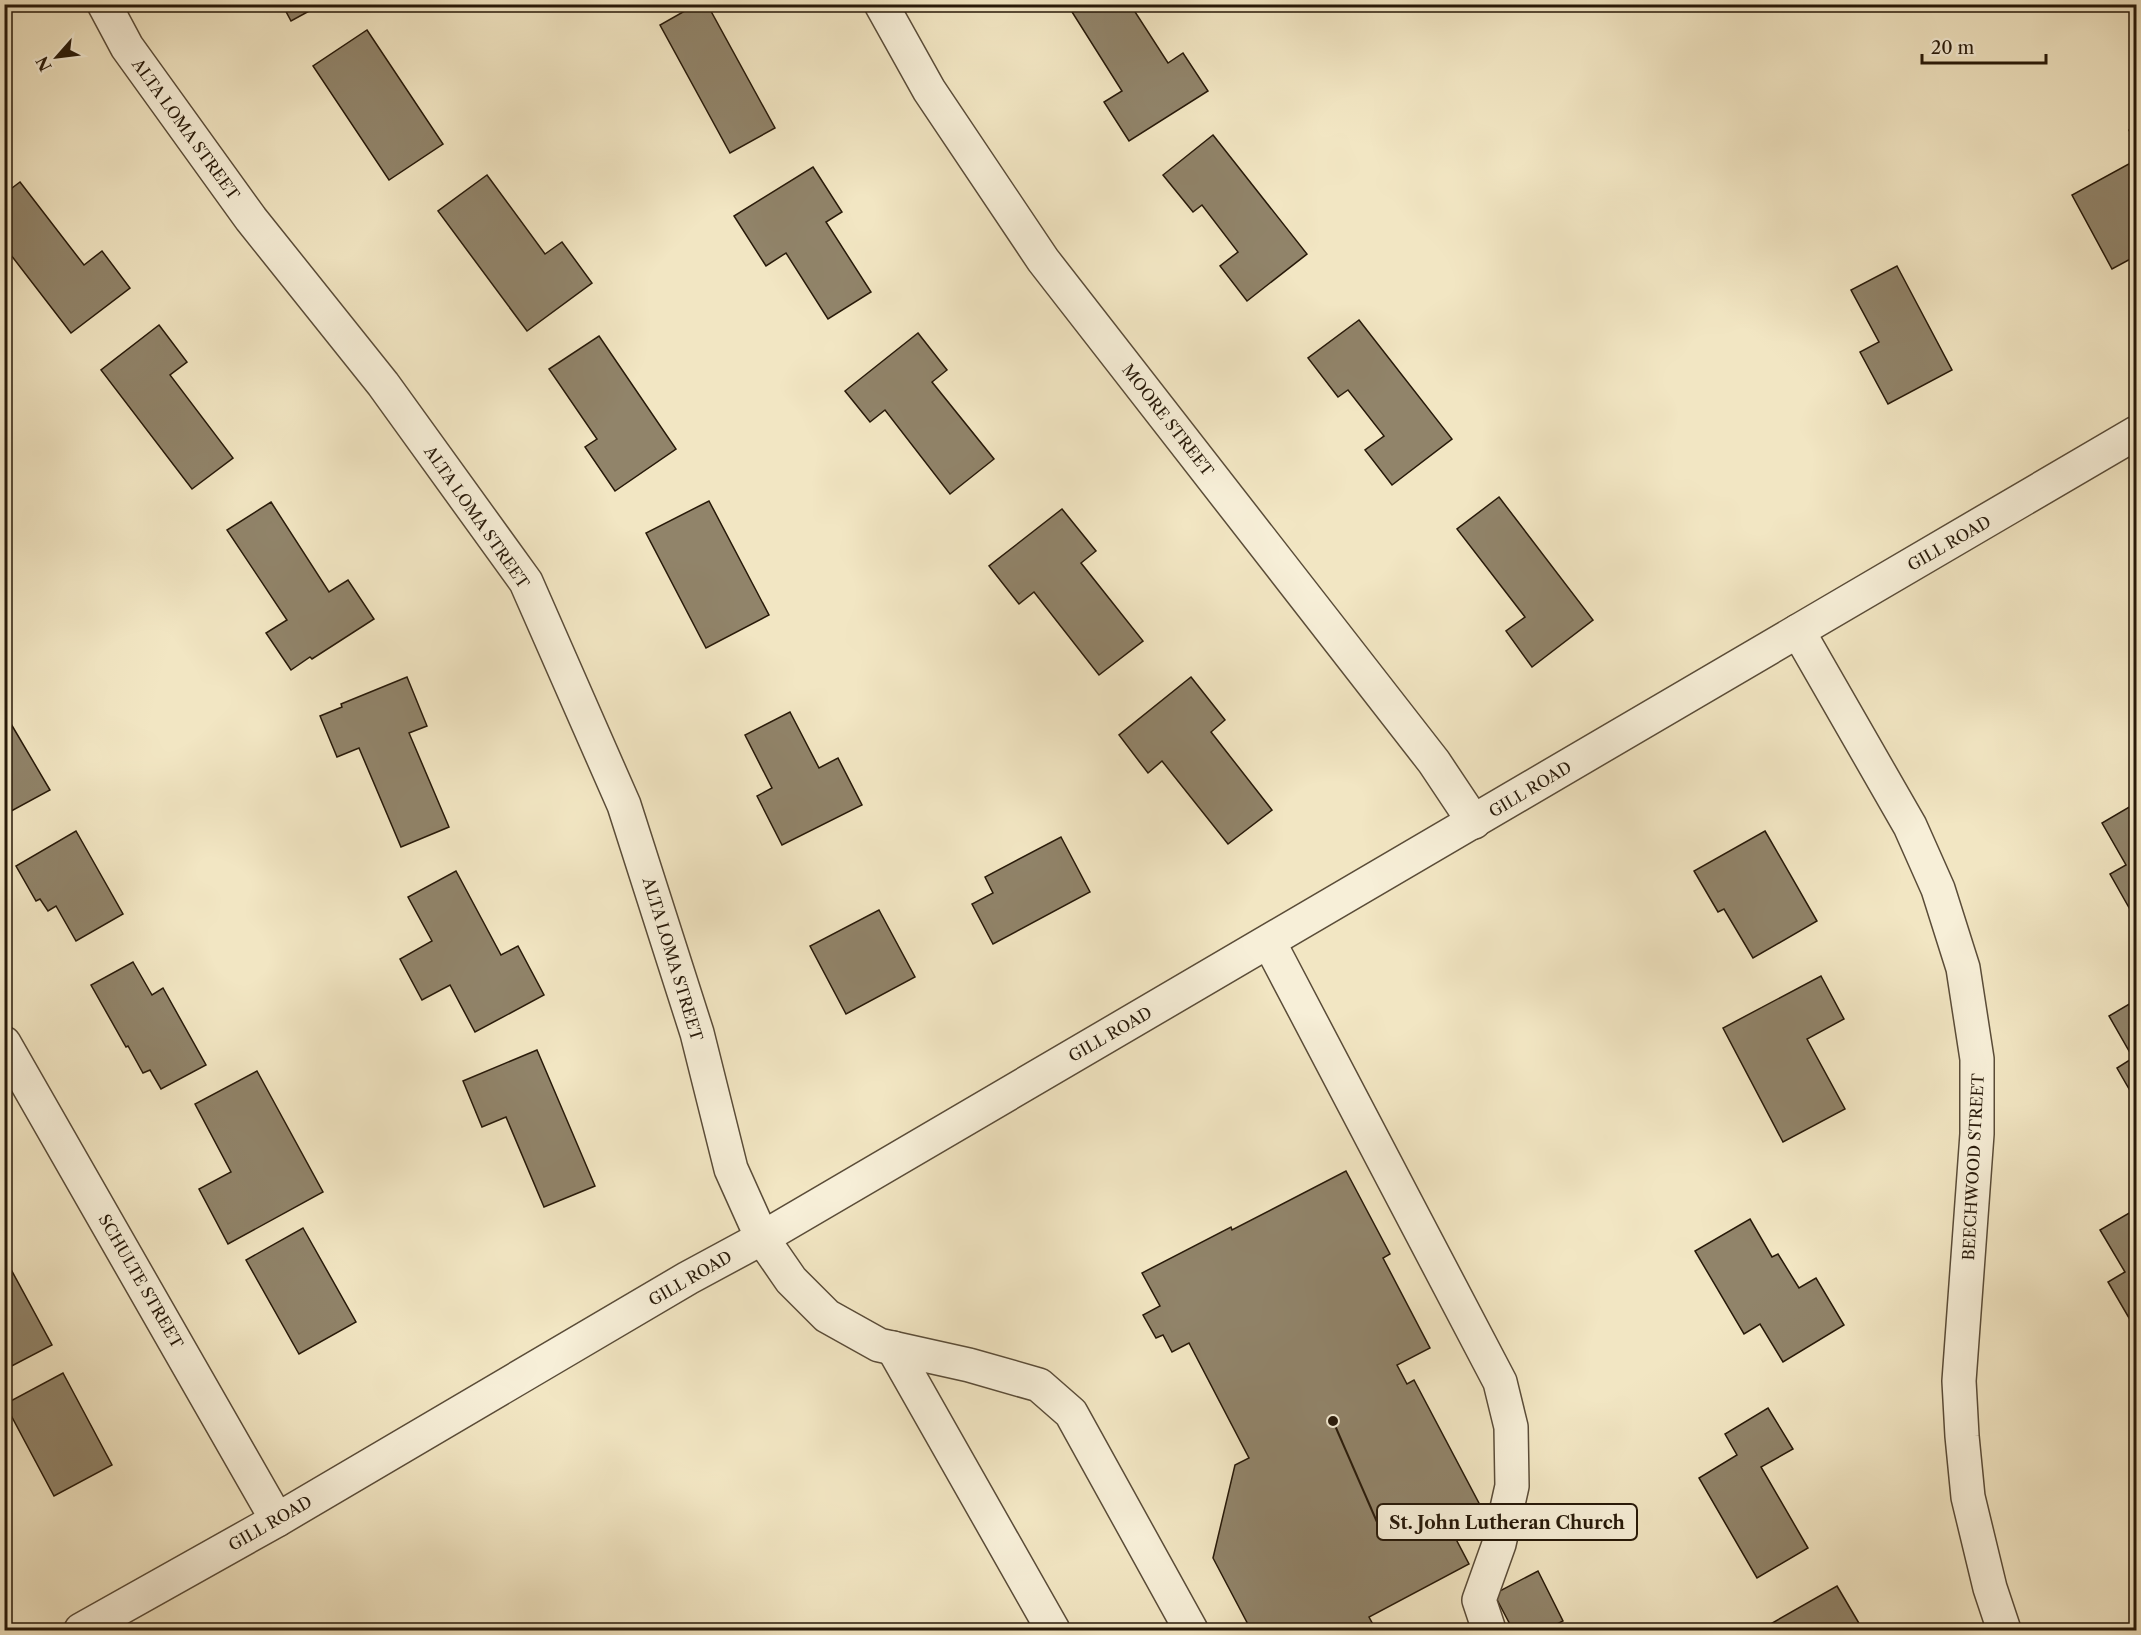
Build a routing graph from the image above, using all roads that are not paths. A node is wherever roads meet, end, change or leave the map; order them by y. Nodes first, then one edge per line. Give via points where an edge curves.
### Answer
1 (104, 4) edge
2 (881, 4) edge
3 (2136, 433) edge
4 (1798, 631) junction
5 (1474, 822) junction
6 (1269, 942) junction
7 (4, 1042) edge
8 (762, 1238) junction
9 (893, 1348) junction
10 (277, 1520) junction
11 (81, 1630) edge
12 (1053, 1630) edge
13 (1191, 1630) edge
14 (1490, 1630) edge
15 (2004, 1630) edge

1 - 8 street, ALTA LOMA STREET via 127,47 251,219 383,384 526,582 624,805 697,1033 731,1169
2 - 5 street, MOORE STREET via 929,90 1043,260 1434,762
3 - 4 street, GILL ROAD
4 - 5 street, GILL ROAD
4 - 15 street, BEECHWOOD STREET via 1910,826 1938,889 1963,968 1977,1059 1977,1134 1959,1381 1962,1436 1968,1497
5 - 6 street, GILL ROAD
6 - 8 street, GILL ROAD
6 - 14 street via 1500,1382 1511,1427 1512,1486 1499,1544 1479,1600
7 - 10 street, SCHULTE STREET
8 - 9 street, ALTA LOMA STREET via 791,1280 827,1316 879,1345
8 - 10 street, GILL ROAD
9 - 12 street
9 - 13 street, ALTA LOMA STREET via 1039,1385 1071,1413
10 - 11 street, GILL ROAD

